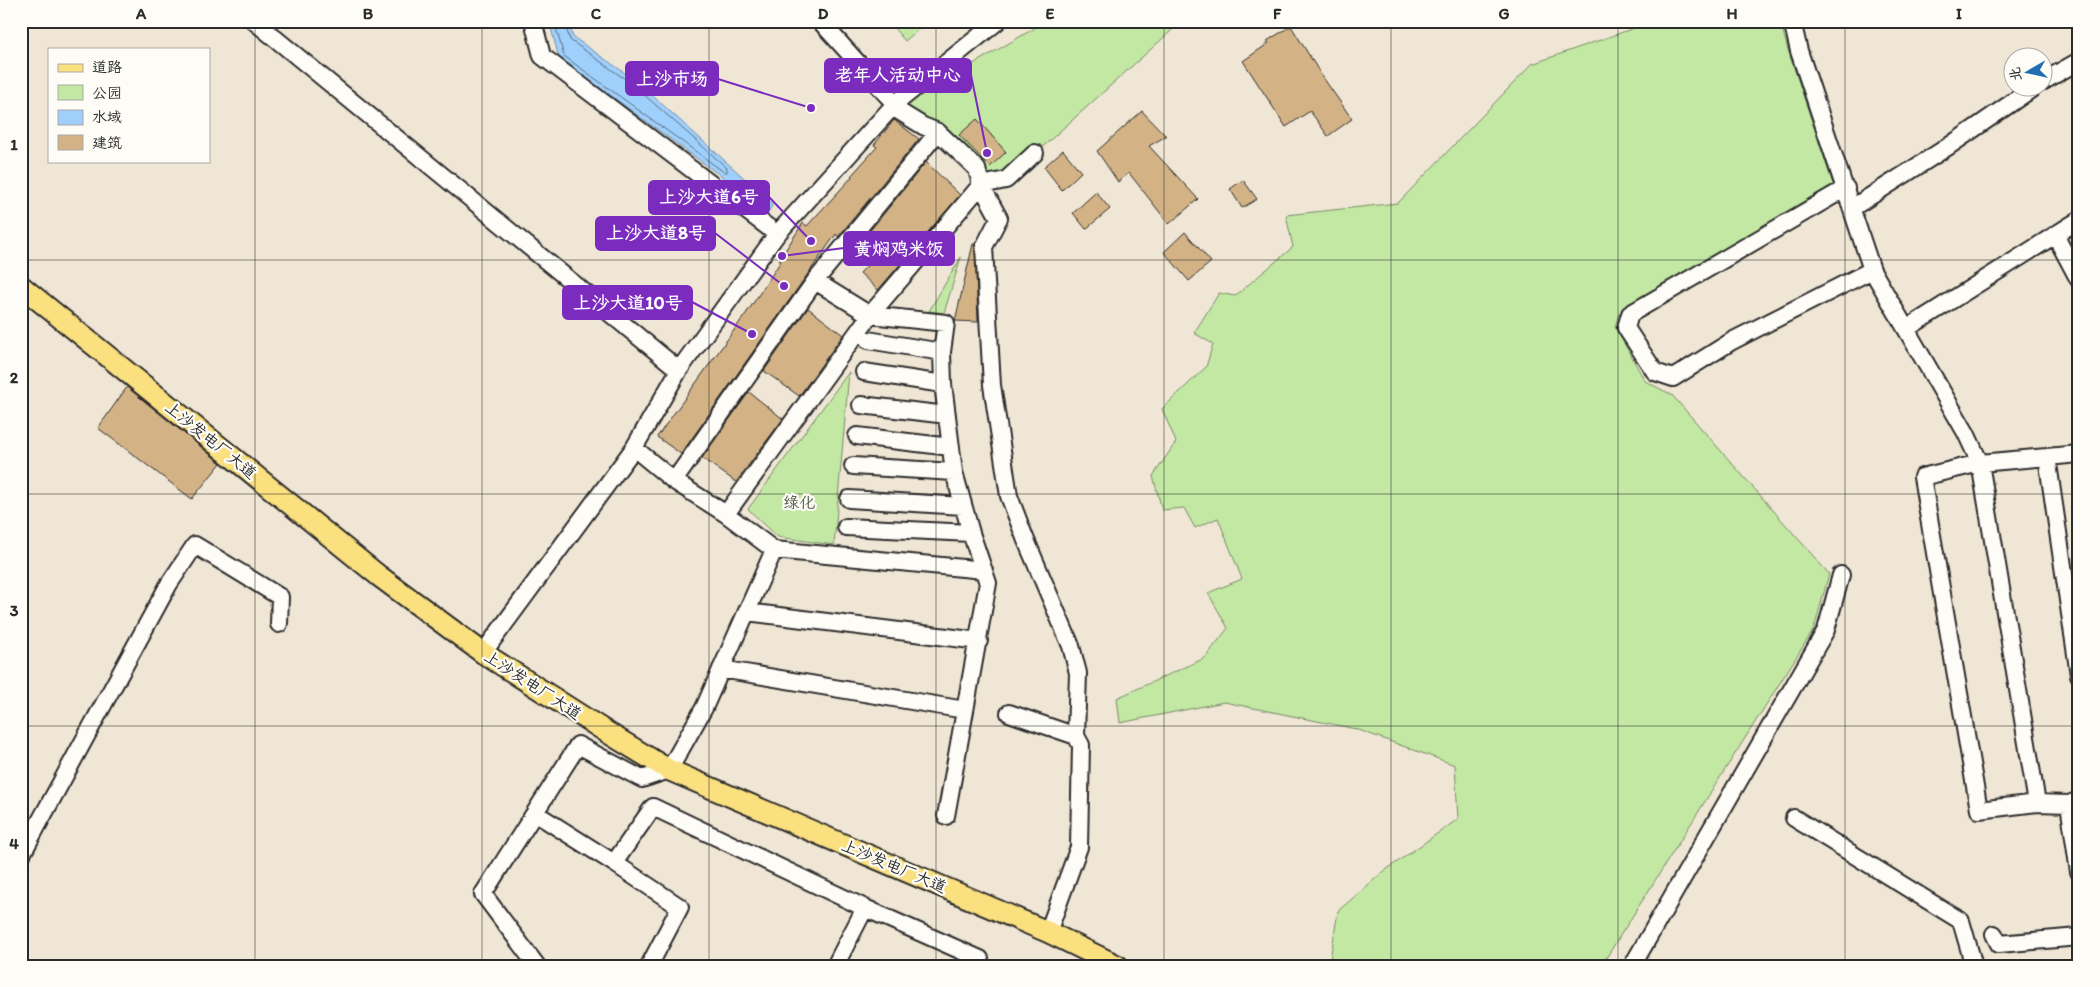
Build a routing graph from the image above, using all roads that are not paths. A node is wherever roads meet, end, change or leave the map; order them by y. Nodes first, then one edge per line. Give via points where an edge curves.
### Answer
1 (254, 21) edge
2 (532, 21) edge
3 (820, 21) edge
4 (998, 21) edge
5 (1792, 21) edge
6 (2079, 61) edge
7 (2052, 76) edge
8 (2018, 98) edge
9 (895, 104) junction
10 (938, 132) junction
11 (1035, 153) dead end
12 (981, 185) junction
13 (1846, 188) junction
14 (1852, 208) junction
15 (2079, 220) edge
16 (777, 234) junction
17 (2055, 236) junction
18 (1872, 270) junction
19 (2079, 280) edge
20 (815, 281) junction
21 (23, 293) edge
22 (870, 315) junction
23 (1906, 329) junction
24 (868, 340) dead end
25 (942, 352) junction
26 (680, 370) junction
27 (864, 372) dead end
28 (944, 384) junction
29 (861, 405) dead end
30 (947, 415) junction
31 (857, 436) dead end
32 (951, 447) junction
33 (634, 448) junction
34 (2079, 454) edge
35 (2047, 457) junction
36 (1980, 463) junction
37 (853, 466) dead end
38 (954, 472) junction
39 (674, 482) junction
40 (850, 499) dead end
41 (963, 506) junction
42 (726, 514) junction
43 (846, 527) dead end
44 (971, 533) junction
45 (774, 550) junction
46 (984, 570) junction
47 (1841, 575) dead end
48 (747, 612) junction
49 (279, 624) dead end
50 (2076, 632) edge
51 (979, 641) junction
52 (483, 653) junction
53 (721, 669) junction
54 (2079, 675) edge
55 (966, 710) junction
56 (1009, 713) dead end
57 (1076, 736) junction
58 (669, 770) junction
59 (2074, 802) edge
60 (2037, 803) junction
61 (535, 813) junction
62 (946, 816) dead end
63 (1794, 818) dead end
64 (21, 856) edge
65 (614, 863) junction
66 (2079, 872) edge
67 (865, 908) junction
68 (1048, 932) junction
69 (1994, 934) dead end
70 (2079, 937) edge
71 (537, 966) edge
72 (649, 966) edge
73 (834, 966) edge
74 (981, 966) edge
75 (1118, 966) edge
76 (1632, 966) edge
77 (1974, 966) edge

1 - 26 street
2 - 16 street via 542,56
3 - 9 street
4 - 9 street
5 - 13 street via 1799,51
6 - 7 street
8 - 14 street
9 - 10 street via 897,110
9 - 16 street
10 - 12 street via 977,169
10 - 20 street
11 - 12 street via 1006,180
12 - 22 street
12 - 57 street via 999,218 984,247 992,386 1009,496 1073,654 1078,673
13 - 14 street
13 - 18 street via 1630,314 1626,328 1655,372 1673,378 1732,341
14 - 18 street
15 - 17 street
16 - 26 street
17 - 19 street
17 - 23 street
18 - 23 street
20 - 22 street
20 - 39 street
21 - 52 main road, 上沙发电厂大道 via 379,576
22 - 25 street via 946,323
22 - 42 street
23 - 36 street
24 - 25 street
25 - 28 street
26 - 33 street
27 - 28 street
28 - 30 street
29 - 30 street
30 - 32 street
31 - 32 street
32 - 38 street
33 - 39 street
33 - 52 street
34 - 35 street
35 - 36 street
35 - 50 street
36 - 60 street
36 - 60 street via 1922,477 1979,810
37 - 38 street
38 - 41 street
39 - 42 street
40 - 41 street
41 - 44 street
42 - 45 street
43 - 44 street
44 - 46 street
45 - 46 street
45 - 48 street
46 - 51 street via 988,590
47 - 76 street via 1826,630
48 - 51 street
48 - 53 street
49 - 64 street via 280,597 195,545 169,584
50 - 54 street
51 - 55 street
52 - 58 main road, 上沙发电厂大道
53 - 55 street
53 - 58 street via 704,708
55 - 62 street
56 - 57 street
57 - 68 street via 1081,745 1079,847
58 - 61 street via 642,779 578,745
58 - 68 main road, 上沙发电厂大道
59 - 60 street
59 - 66 street
61 - 65 street
61 - 71 street via 483,894
63 - 77 street via 1961,921
65 - 67 street via 653,807
65 - 72 street via 680,907
67 - 73 street
67 - 74 street via 980,959
68 - 75 main road, 上沙发电厂大道
69 - 70 street via 1998,944

